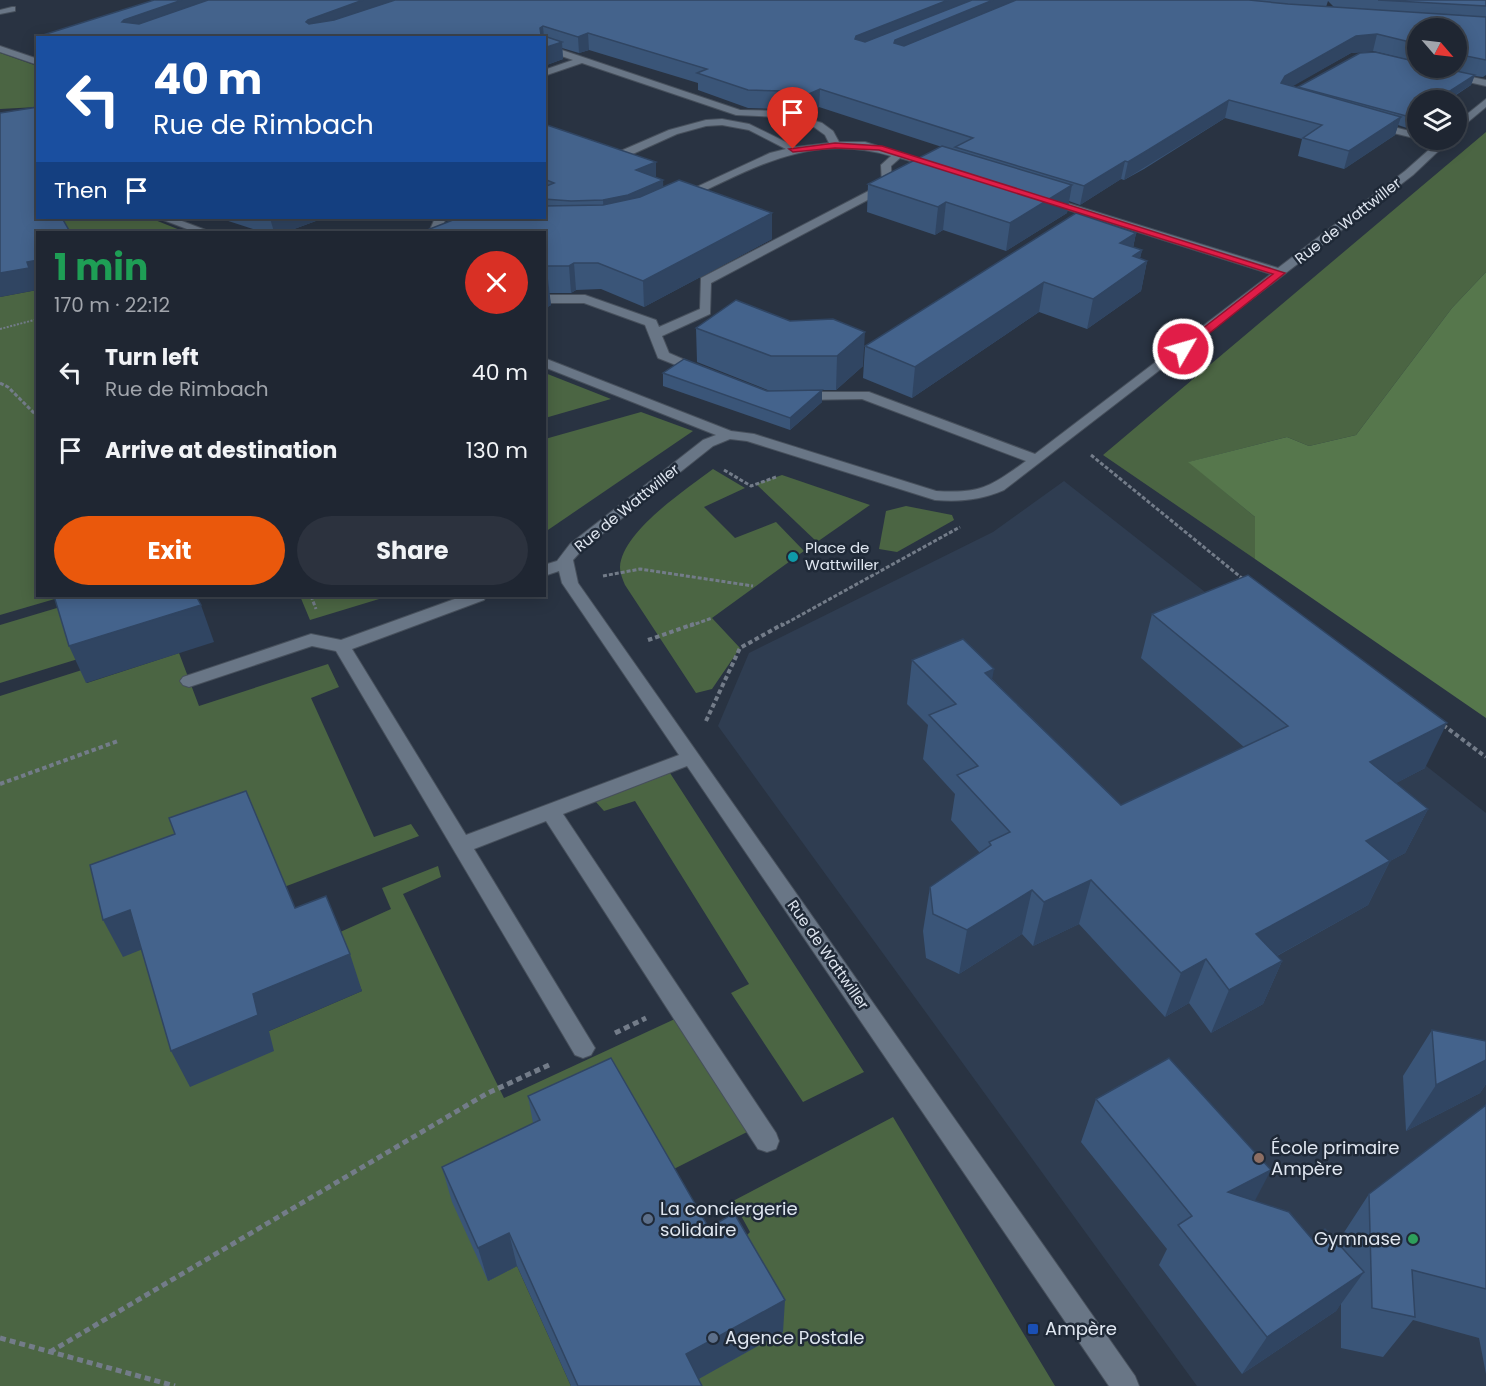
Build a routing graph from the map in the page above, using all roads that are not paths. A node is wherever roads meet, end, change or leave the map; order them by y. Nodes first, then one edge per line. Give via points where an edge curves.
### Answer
1 (12, 9) dead end
2 (0, 12) edge
3 (546, 48) edge
4 (0, 49) edge
5 (584, 59) junction
6 (36, 61) edge
7 (546, 73) edge
8 (1465, 78) edge
9 (1486, 83) edge
10 (1486, 102) edge
11 (1467, 119) edge
12 (1359, 121) edge
13 (1407, 133) edge
14 (835, 145) junction
15 (793, 149) junction
16 (1430, 150) edge
17 (899, 154) junction
18 (600, 156) edge
19 (955, 171) edge
20 (1033, 196) edge
21 (671, 202) edge
22 (167, 219) edge
23 (202, 231) edge
24 (1280, 273) junction
25 (546, 299) edge
26 (655, 334) junction
27 (546, 363) edge
28 (715, 376) edge
29 (789, 396) edge
30 (729, 435) junction
31 (1037, 460) junction
32 (566, 563) junction
33 (546, 570) edge
34 (475, 597) edge
35 (342, 646) junction
36 (189, 681) dead end
37 (689, 758) junction
38 (550, 811) junction
39 (462, 845) junction
40 (583, 1048) road end
41 (767, 1141) dead end
42 (1116, 1383) edge

1 - 2 street
3 - 5 street
4 - 6 street
5 - 7 street
5 - 14 street via 739,113 783,114 818,125 829,133
8 - 9 street
10 - 11 street
12 - 13 street
14 - 15 street
14 - 17 street via 865,145
15 - 18 street via 753,128 718,122 698,123 611,160
15 - 21 street
16 - 24 street, Rue de Wattwiller via 1409,173
17 - 19 street
17 - 26 street via 886,165 888,185 705,281 706,311
20 - 24 street
22 - 23 street
24 - 31 street, Rue de Wattwiller
25 - 26 street via 585,299 651,323
26 - 28 street via 663,355
27 - 30 street
29 - 31 street via 864,395
30 - 31 street, Rue de Wattwiller via 749,436 935,495 960,497 984,493
30 - 32 street, Rue de Wattwiller via 694,453 576,546
32 - 33 street
32 - 37 street, Rue de Wattwiller via 570,583
34 - 35 street
35 - 36 street via 310,640
35 - 39 street
37 - 38 street
37 - 42 street, Rue de Wattwiller via 909,1070
38 - 39 street
38 - 41 street
39 - 40 street

